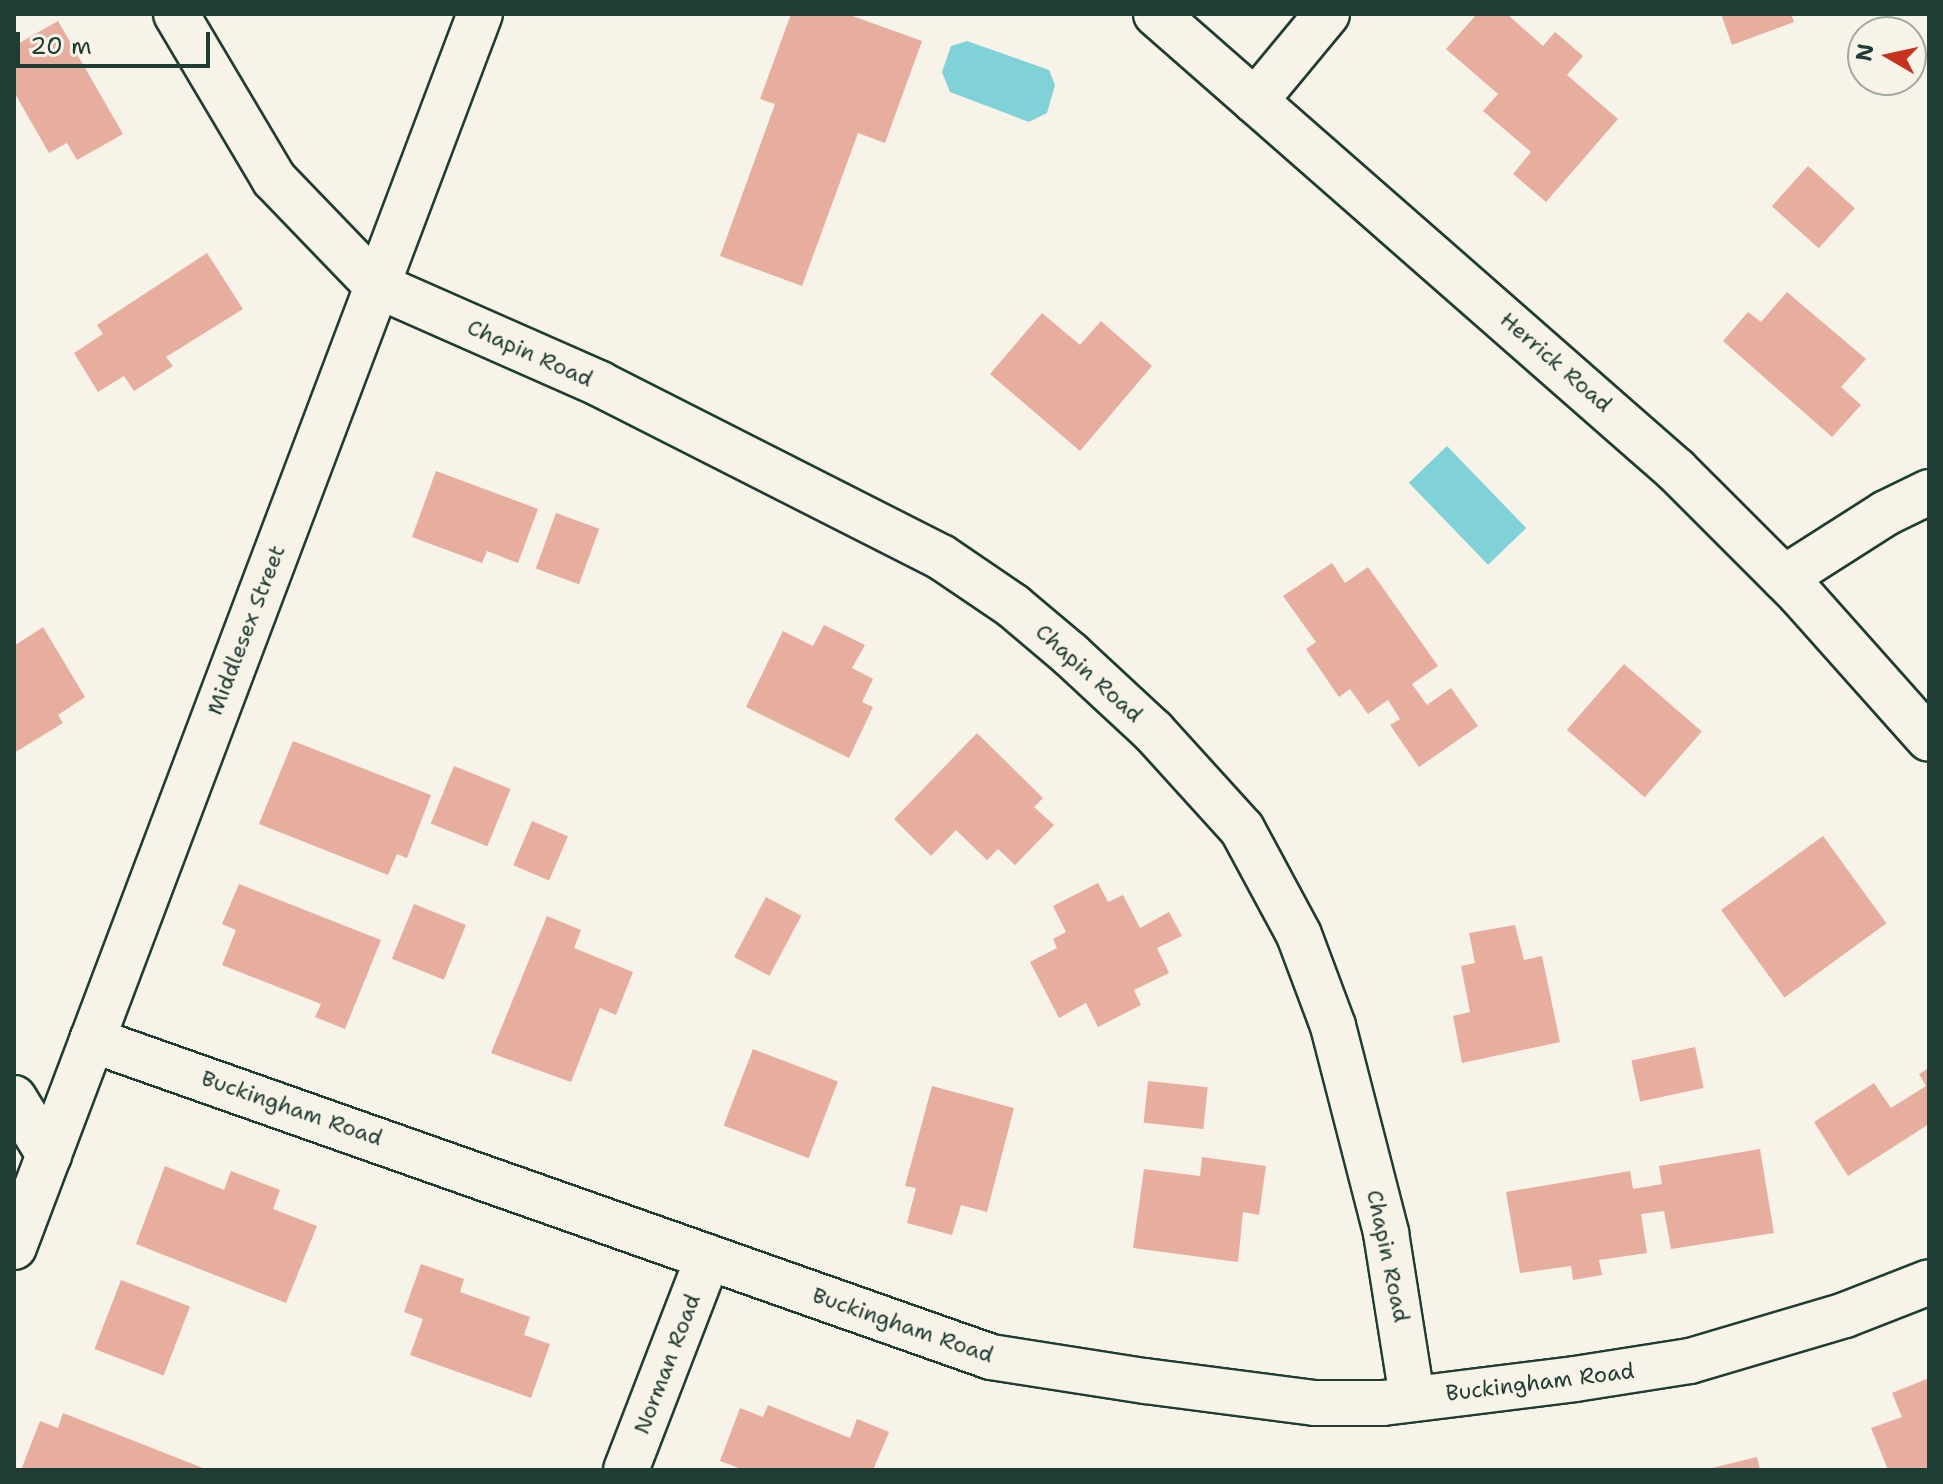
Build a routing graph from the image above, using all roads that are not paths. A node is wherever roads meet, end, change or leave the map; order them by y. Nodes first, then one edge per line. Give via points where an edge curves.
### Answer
1 (176, 14) edge
2 (480, 14) edge
3 (1156, 14) edge
4 (1327, 14) edge
5 (1255, 101) junction
6 (376, 285) junction
7 (1929, 492) edge
8 (1784, 578) junction
9 (1929, 739) edge
10 (92, 1040) junction
11 (14, 1098) edge
12 (49, 1155) junction
13 (14, 1247) edge
14 (708, 1257) junction
15 (1929, 1282) edge
16 (1412, 1398) junction
17 (626, 1470) edge

1 - 6 street via 274,179
2 - 6 street, Middlesex Street
3 - 5 street, Herrick Road
4 - 5 street
5 - 8 street, Herrick Road via 1603,402
6 - 10 street, Middlesex Street
6 - 16 street, Chapin Road via 600,384 941,557 1013,606 1153,731 1242,829 1299,935 1333,1026 1386,1233
7 - 8 street
8 - 9 street, Herrick Road
10 - 12 street, Middlesex Street
10 - 14 street, Buckingham Road
11 - 12 street
12 - 13 street, Middlesex Street
14 - 16 street, Buckingham Road via 991,1357 1315,1403
14 - 17 street, Norman Road
15 - 16 street, Buckingham Road via 1845,1315 1690,1361

